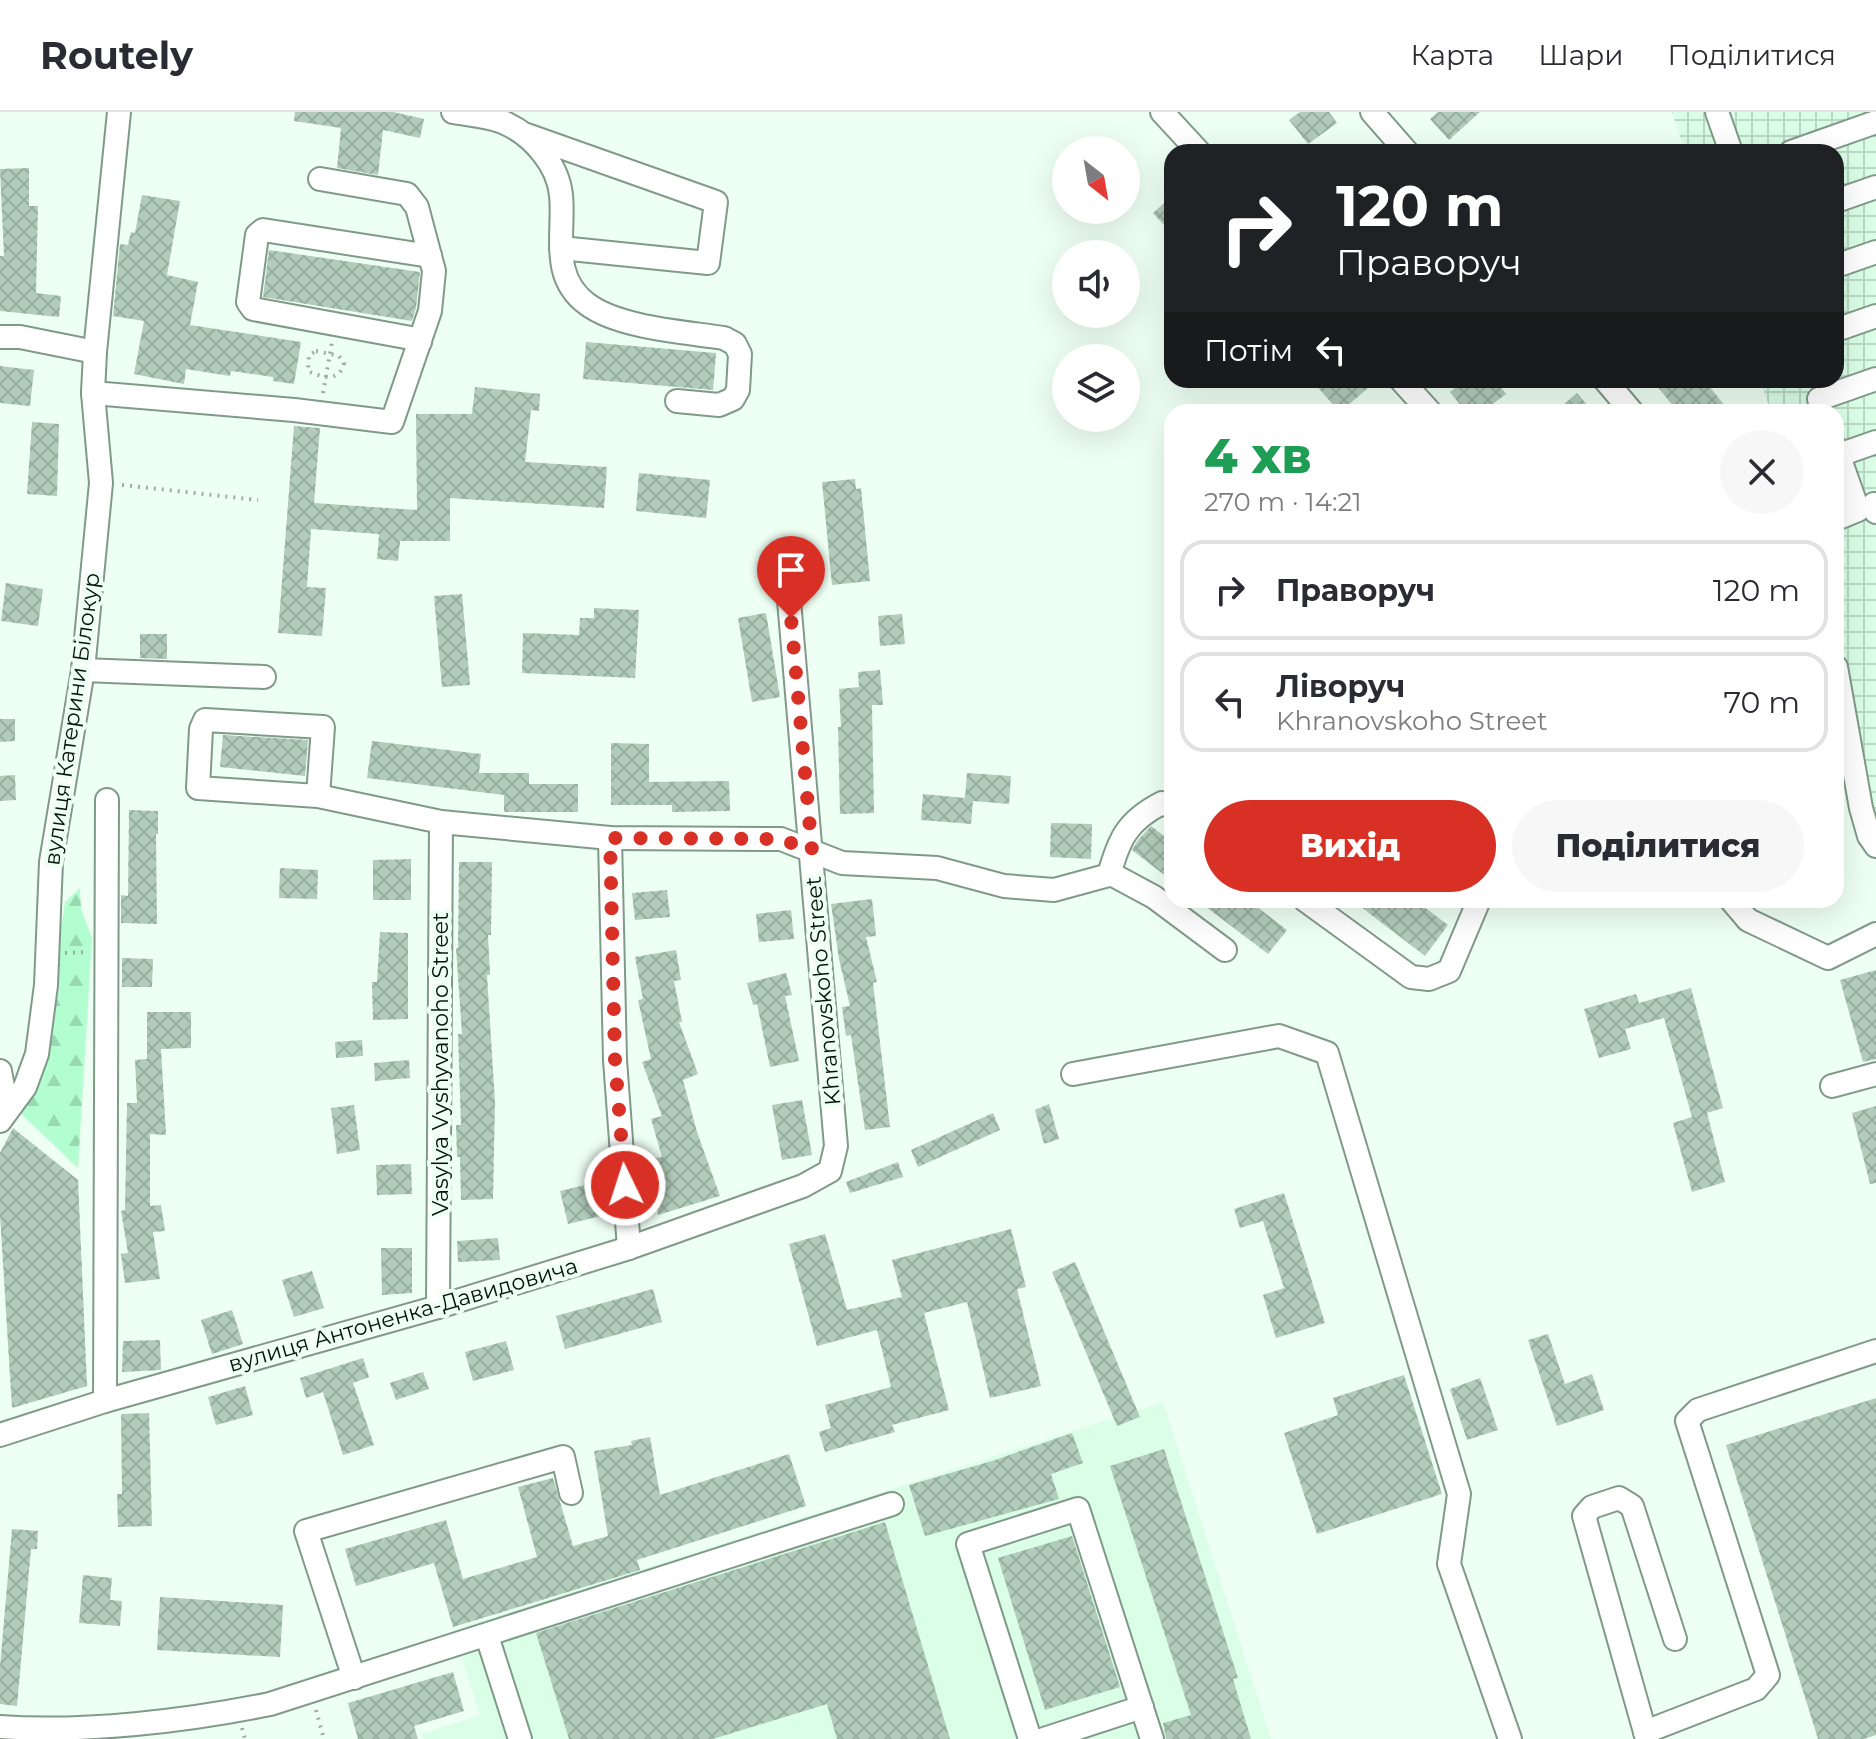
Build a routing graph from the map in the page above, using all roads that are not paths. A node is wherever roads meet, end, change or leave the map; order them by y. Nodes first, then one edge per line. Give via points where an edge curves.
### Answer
1 (119, 112) edge
2 (453, 112) edge
3 (1162, 112) edge
4 (1720, 113) edge
5 (1379, 115) edge
6 (1876, 122) edge
7 (522, 133) junction
8 (1192, 144) edge
9 (1401, 144) edge
10 (1729, 144) edge
11 (1814, 144) edge
12 (320, 179) dead end
13 (1876, 187) edge
14 (1844, 198) edge
15 (561, 248) junction
16 (1876, 252) edge
17 (430, 256) junction
18 (1844, 263) edge
19 (1876, 316) edge
20 (1844, 327) edge
21 (0, 337) edge
22 (420, 342) junction
23 (95, 352) junction
24 (1876, 379) edge
25 (1408, 388) edge
26 (1612, 388) edge
27 (93, 393) junction
28 (1818, 397) edge
29 (677, 401) dead end
30 (1423, 404) edge
31 (1625, 404) edge
32 (1876, 442) edge
33 (1844, 450) edge
34 (1844, 464) edge
35 (1871, 508) edge
36 (1844, 516) edge
37 (788, 589) dead end
38 (83, 670) junction
39 (264, 677) dead end
40 (1844, 712) edge
41 (318, 796) junction
42 (107, 800) dead end
43 (1164, 804) edge
44 (441, 822) junction
45 (610, 838) junction
46 (1876, 846) edge
47 (812, 851) junction
48 (1109, 875) junction
49 (1164, 904) edge
50 (1169, 908) edge
51 (1316, 908) edge
52 (1476, 908) edge
53 (1738, 908) edge
54 (1876, 934) edge
55 (1225, 950) dead end
56 (0, 1071) edge
57 (1073, 1074) dead end
58 (1876, 1074) edge
59 (1832, 1086) dead end
60 (3, 1115) edge
61 (803, 1186) joint
62 (629, 1248) junction
63 (438, 1307) junction
64 (1876, 1351) edge
65 (105, 1401) junction
66 (0, 1435) edge
67 (571, 1493) dead end
68 (892, 1504) dead end
69 (487, 1636) junction
70 (1675, 1639) dead end
71 (358, 1677) junction
72 (1142, 1707) junction
73 (0, 1727) edge
74 (1646, 1736) edge
75 (520, 1739) edge
76 (1030, 1739) edge
77 (1044, 1739) edge
78 (1152, 1739) edge
79 (1510, 1739) edge

1 - 23 street, вулиця Катерини Білокур
2 - 7 street via 505,122
3 - 8 street
4 - 10 street
5 - 9 street
6 - 11 street
7 - 15 street via 556,174
7 - 15 street via 716,202 708,263
12 - 17 street via 407,194 417,207
13 - 14 street
15 - 29 street via 562,267 585,303 638,325 735,344 740,354 733,399 719,405
16 - 18 street
17 - 22 street via 430,311
17 - 22 street via 263,230 257,235 248,302 253,309
19 - 20 street
21 - 23 street
22 - 27 street via 392,422
23 - 27 street, вулиця Катерини Білокур
24 - 28 street
25 - 30 street
26 - 31 street
27 - 38 street, вулиця Катерини Білокур via 101,483
32 - 33 street
34 - 35 street
35 - 36 street
37 - 47 street, Khranovskoho Street
38 - 39 street
38 - 60 street, вулиця Катерини Білокур via 51,862 37,1054 25,1087
40 - 46 street via 1861,808
41 - 41 street via 198,788 205,720 323,727
41 - 44 street
42 - 65 street
43 - 48 street via 1137,816 1116,848
44 - 45 street
44 - 63 street, Vasylya Vyshyvanoho Street
45 - 47 street via 781,839
45 - 62 street via 615,1060
47 - 48 street via 842,863 937,868 1004,886 1041,889
47 - 61 street, Khranovskoho Street via 836,1146 830,1171
48 - 49 street
50 - 55 street
51 - 52 street via 1411,977 1429,979 1449,971
53 - 54 street via 1748,920 1828,958
56 - 60 street
57 - 79 street via 1279,1036 1327,1053 1459,1494 1449,1564
58 - 59 street
61 - 62 street, вулиця Антоненка-Давидовича
62 - 63 street, вулиця Антоненка-Давидовича
63 - 65 street, вулиця Антоненка-Давидовича
64 - 74 street via 1698,1410 1687,1421 1768,1675 1756,1689
65 - 66 street, вулиця Антоненка-Давидовича
67 - 71 street via 563,1457 306,1531
68 - 69 street
69 - 71 street
69 - 75 street
70 - 74 street via 1632,1506 1619,1498 1592,1507 1584,1516
71 - 73 street via 211,1717
72 - 76 street via 1078,1509 968,1544
72 - 77 street
72 - 78 street

